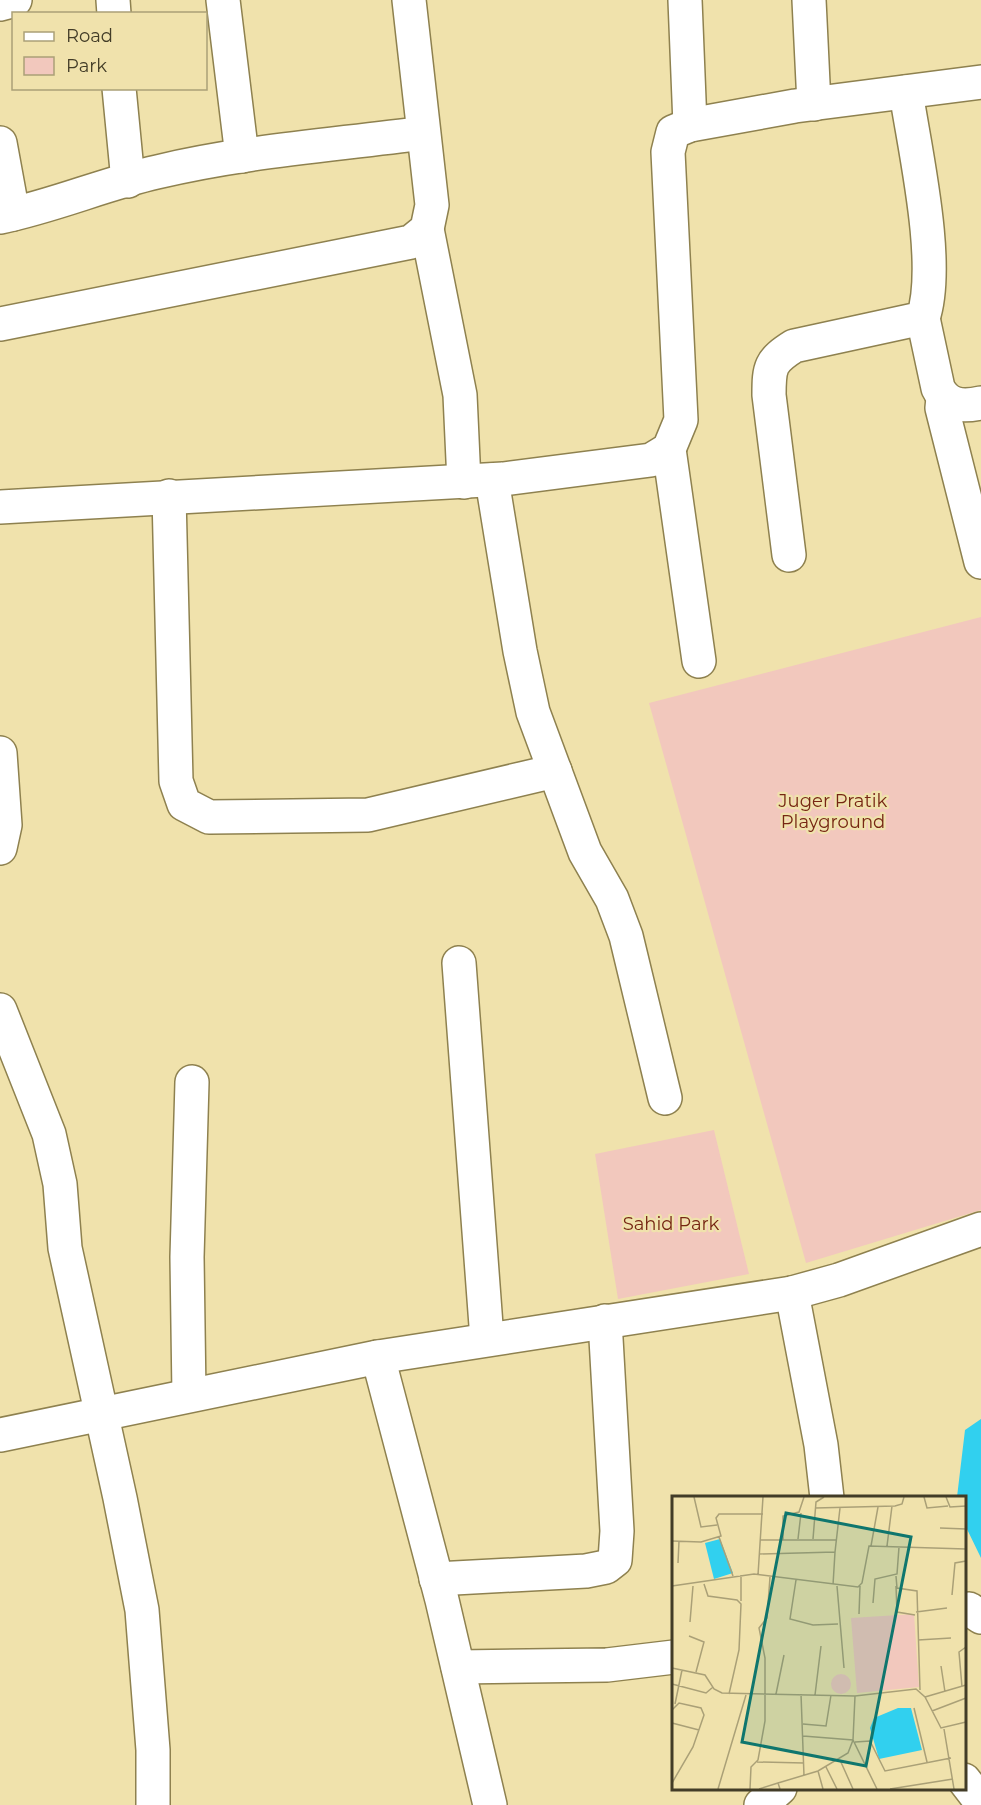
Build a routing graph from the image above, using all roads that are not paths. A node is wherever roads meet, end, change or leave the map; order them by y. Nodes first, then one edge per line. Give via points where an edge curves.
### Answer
1 (15, 0) edge
2 (223, 0) edge
3 (410, 0) edge
4 (686, 0) edge
5 (808, 0) edge
6 (0, 4) edge
7 (981, 81) edge
8 (119, 90) edge
9 (906, 92) junction
10 (814, 104) junction
11 (690, 125) junction
12 (423, 133) junction
13 (0, 144) edge
14 (242, 156) junction
15 (128, 180) junction
16 (7, 215) edge
17 (427, 229) junction
18 (923, 318) junction
19 (0, 324) edge
20 (943, 398) junction
21 (981, 403) edge
22 (669, 449) junction
23 (478, 481) junction
24 (169, 496) junction
25 (0, 507) edge
26 (789, 555) dead end
27 (981, 562) edge
28 (699, 661) dead end
29 (0, 753) edge
30 (555, 771) junction
31 (0, 848) edge
32 (459, 963) dead end
33 (0, 1010) edge
34 (192, 1083) dead end
35 (665, 1098) dead end
36 (981, 1230) edge
37 (792, 1293) junction
38 (605, 1321) junction
39 (487, 1339) junction
40 (378, 1357) junction
41 (189, 1395) junction
42 (101, 1413) junction
43 (0, 1435) edge
44 (827, 1496) edge
45 (436, 1579) junction
46 (966, 1610) edge
47 (981, 1617) edge
48 (672, 1657) edge
49 (458, 1667) junction
50 (966, 1783) edge
51 (981, 1802) edge
52 (153, 1805) edge
53 (489, 1805) edge

1 - 6 street
2 - 14 street
3 - 12 street
4 - 11 street
5 - 10 street
7 - 9 street
8 - 15 street
9 - 10 street
9 - 18 street via 927,237 929,300
10 - 11 street
11 - 22 street via 673,132 668,152 681,420
12 - 14 street
12 - 17 street via 432,206
13 - 16 street
14 - 15 street
15 - 16 street
17 - 19 street via 411,242
17 - 23 street
18 - 20 street
18 - 26 street via 794,346 777,357 769,371
20 - 21 street via 955,405
20 - 27 street via 942,408
22 - 23 street via 651,460
22 - 28 street
23 - 24 street
23 - 30 street via 533,712
24 - 25 street
24 - 30 street via 176,781 184,804 209,818 368,815
29 - 31 street via 5,825
30 - 35 street via 585,852 612,899 626,936
32 - 39 street
33 - 42 street via 49,1134 60,1184 64,1248
34 - 41 street via 187,1257
36 - 37 street
37 - 38 street
37 - 44 street
38 - 39 street
38 - 45 street via 615,1560 606,1567 586,1571
39 - 40 street
40 - 41 street
40 - 45 street
41 - 42 street
42 - 43 street
42 - 52 street via 142,1610 153,1750
45 - 49 street
46 - 47 street
48 - 49 street via 607,1665
49 - 53 street
50 - 51 street

